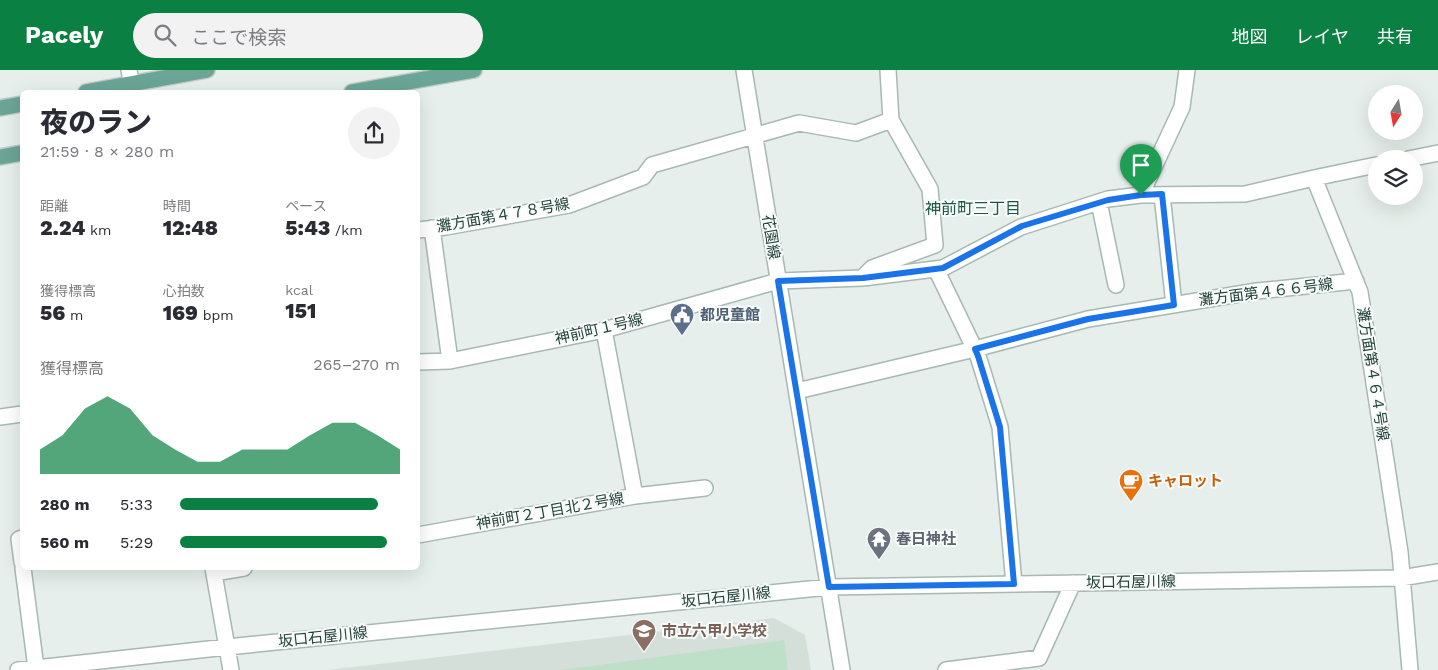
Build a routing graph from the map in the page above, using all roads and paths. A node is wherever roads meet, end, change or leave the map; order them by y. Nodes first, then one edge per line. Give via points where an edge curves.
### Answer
1 (207, 70) edge
2 (474, 70) edge
3 (744, 70) edge
4 (888, 70) edge
5 (1187, 70) edge
6 (131, 82) edge
7 (95, 90) edge
8 (363, 90) edge
9 (20, 104) edge
10 (0, 108) edge
11 (890, 120) junction
12 (754, 135) junction
13 (20, 153) edge
14 (1438, 153) edge
15 (1423, 156) edge
16 (0, 158) edge
17 (1368, 167) edge
18 (1314, 178) junction
19 (1162, 194) junction
20 (1141, 195) junction
21 (1099, 202) junction
22 (425, 229) edge
23 (936, 269) junction
24 (863, 278) junction
25 (778, 281) junction
26 (1356, 282) junction
27 (1116, 285) dead end
28 (1174, 305) junction
29 (604, 330) junction
30 (975, 349) junction
31 (450, 361) junction
32 (420, 362) edge
33 (797, 391) junction
34 (20, 414) edge
35 (0, 418) edge
36 (705, 488) dead end
37 (635, 496) junction
38 (420, 535) edge
39 (23, 570) edge
40 (213, 570) edge
41 (1438, 572) edge
42 (1401, 578) junction
43 (1074, 583) junction
44 (1014, 584) junction
45 (829, 587) junction
46 (227, 647) junction
47 (68, 667) edge
48 (36, 668) junction
49 (18, 670) edge
50 (231, 670) edge
51 (842, 670) edge
52 (946, 670) edge
53 (1410, 670) edge

1 - 6 main road
2 - 8 main road
3 - 12 street, 花園線
4 - 11 street
5 - 20 street via 1182,107
6 - 7 main road
9 - 10 main road
11 - 12 street, 灘方面第４７８号線 via 856,133 799,123
11 - 24 street via 930,189 935,245 872,268
12 - 22 street, 灘方面第４７８号線 via 652,165 643,177 569,205
12 - 25 street, 花園線
13 - 16 main road
14 - 15 street
17 - 18 street, 神前町１号線
18 - 19 street, 神前町１号線 via 1246,194
18 - 26 street, 灘方面第４６４号線
19 - 20 street, 神前町１号線
19 - 28 street
20 - 21 street, 神前町１号線
21 - 23 street, 神前町１号線 via 1022,226
21 - 27 street
22 - 31 street
23 - 24 street, 神前町１号線
23 - 30 street
24 - 25 street, 神前町１号線
25 - 29 street, 神前町１号線
25 - 33 street, 花園線
26 - 28 street, 灘方面第４６６号線 via 1257,291
26 - 42 street, 灘方面第４６４号線 via 1400,552
28 - 30 street, 灘方面第４６６号線 via 1088,319
29 - 31 street, 神前町１号線
29 - 37 street, 神前町２丁目北２号線
30 - 33 street, 灘方面第４６６号線
30 - 44 street via 1000,427
31 - 32 street, 神前町１号線
33 - 45 street, 花園線
34 - 35 street
36 - 37 street
37 - 38 street, 神前町２丁目北２号線
39 - 48 street
40 - 46 street
41 - 42 street, 坂口石屋川線
42 - 43 street, 坂口石屋川線
42 - 53 street, 灘方面第４６４号線
43 - 44 street, 坂口石屋川線
43 - 52 street via 1039,658
44 - 45 street, 坂口石屋川線
45 - 46 street, 坂口石屋川線
45 - 51 street, 花園線
46 - 47 street, 坂口石屋川線
46 - 50 street
47 - 48 street, 坂口石屋川線
48 - 49 street, 坂口石屋川線

